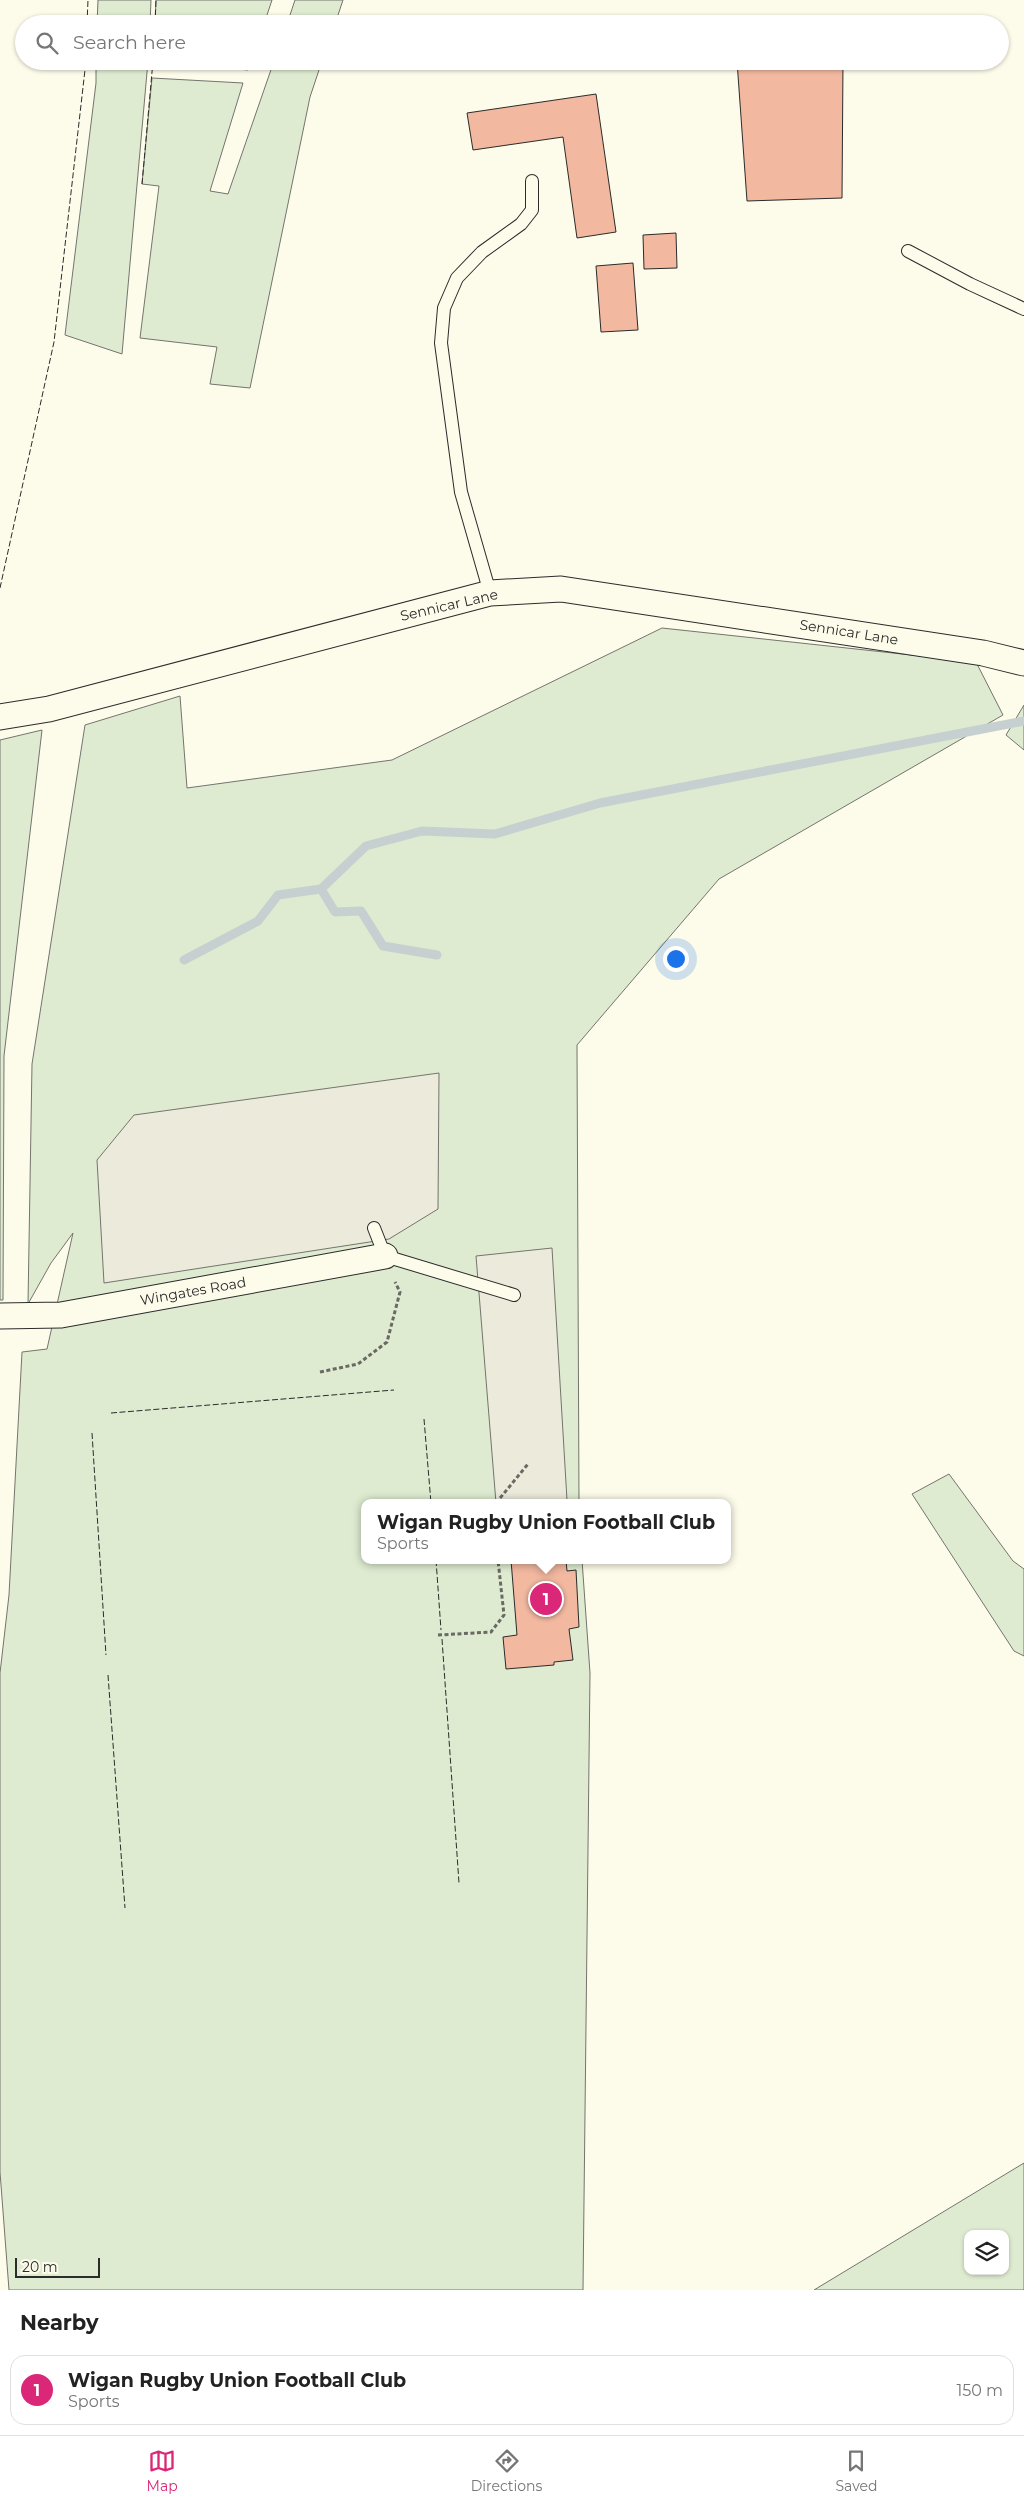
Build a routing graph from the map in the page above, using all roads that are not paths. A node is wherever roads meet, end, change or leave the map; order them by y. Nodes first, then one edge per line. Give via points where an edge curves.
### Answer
1 (532, 181) dead end
2 (908, 250) dead end
3 (1024, 309) edge
4 (490, 593) junction
5 (1024, 662) edge
6 (0, 717) edge
7 (374, 1228) dead end
8 (385, 1256) junction
9 (514, 1295) dead end
10 (0, 1316) edge

1 - 4 lane via 532,210 457,278 444,308 441,343 461,492
2 - 3 lane
4 - 5 street, Sennicar Lane via 560,589 983,653
4 - 6 street, Sennicar Lane via 48,709
7 - 8 lane
8 - 9 lane
8 - 10 street, Wingates Road via 61,1315

